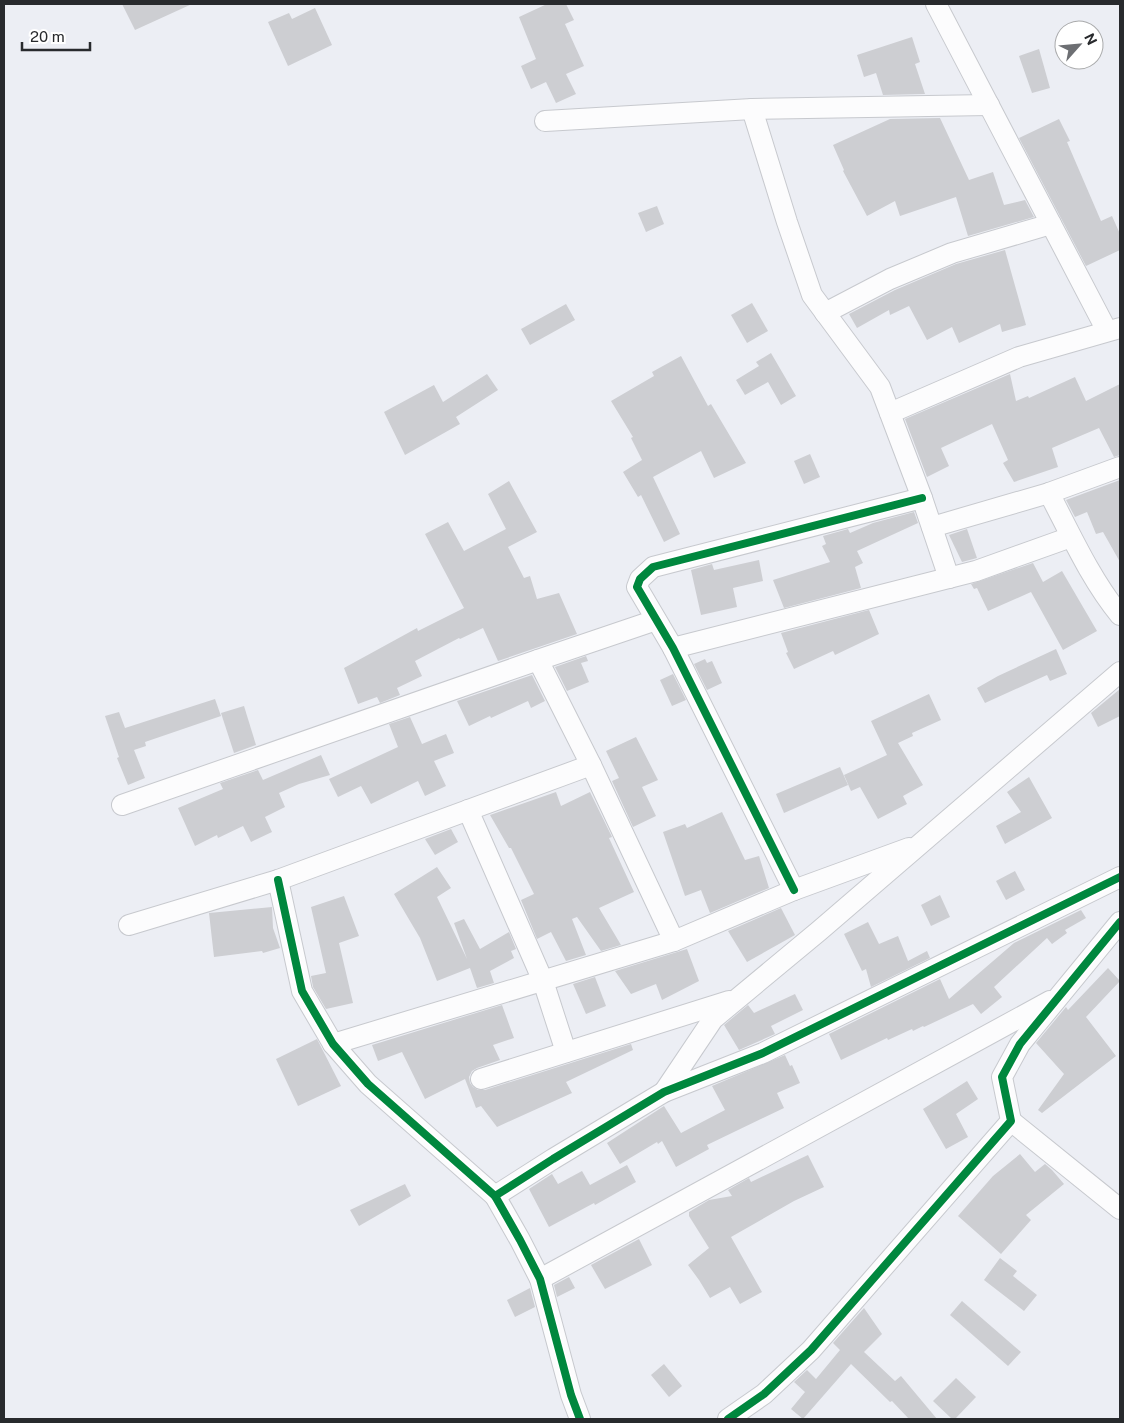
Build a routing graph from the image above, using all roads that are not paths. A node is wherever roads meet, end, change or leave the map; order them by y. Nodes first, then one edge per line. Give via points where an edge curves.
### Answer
1 (936, 4) edge
2 (989, 105) junction
3 (752, 109) junction
4 (545, 120) dead end
5 (1051, 224) junction
6 (825, 312) junction
7 (1114, 329) edge
8 (890, 413) junction
9 (1120, 467) edge
10 (1050, 493) junction
11 (922, 498) junction
12 (932, 527) junction
13 (1071, 537) junction
14 (949, 578) junction
15 (1120, 615) edge
16 (656, 620) junction
17 (673, 648) junction
18 (538, 660) junction
19 (1120, 672) edge
20 (591, 765) junction
21 (122, 805) dead end
22 (468, 810) junction
23 (921, 844) junction
24 (1120, 877) edge
25 (278, 880) junction
26 (794, 890) junction
27 (1120, 924) edge
28 (129, 925) dead end
29 (674, 941) junction
30 (543, 981) junction
31 (1060, 996) junction
32 (738, 998) junction
33 (332, 1044) junction
34 (566, 1052) junction
35 (481, 1079) dead end
36 (664, 1092) junction
37 (1011, 1121) junction
38 (495, 1196) junction
39 (1120, 1209) edge
40 (540, 1279) junction
41 (580, 1419) edge
42 (728, 1419) edge

1 - 2 street
2 - 3 street
2 - 5 street
3 - 4 street
3 - 6 street via 812,295
5 - 6 street via 952,253 890,279
5 - 7 street
6 - 8 street via 880,387
7 - 8 street via 1019,356
8 - 11 street
9 - 10 street
10 - 12 street
10 - 13 street
11 - 12 street
11 - 16 street via 653,567 640,579 637,588
12 - 14 street
13 - 14 street
13 - 15 street
14 - 17 street
16 - 17 street
16 - 18 street
17 - 26 street
18 - 20 street
18 - 21 street
19 - 23 street
20 - 22 street
20 - 29 street
22 - 25 street
22 - 30 street
23 - 26 street
23 - 32 street
24 - 36 street via 763,1053
25 - 28 street
25 - 33 street via 302,990
26 - 29 street
27 - 31 street
29 - 30 street
30 - 33 street
30 - 34 street
31 - 37 street via 1020,1044 1002,1078
31 - 40 street
32 - 34 street
32 - 36 street via 714,1019
33 - 38 street via 368,1084
34 - 35 street
36 - 38 street
37 - 39 street
37 - 42 street via 811,1350 764,1394
38 - 40 street
40 - 41 street

